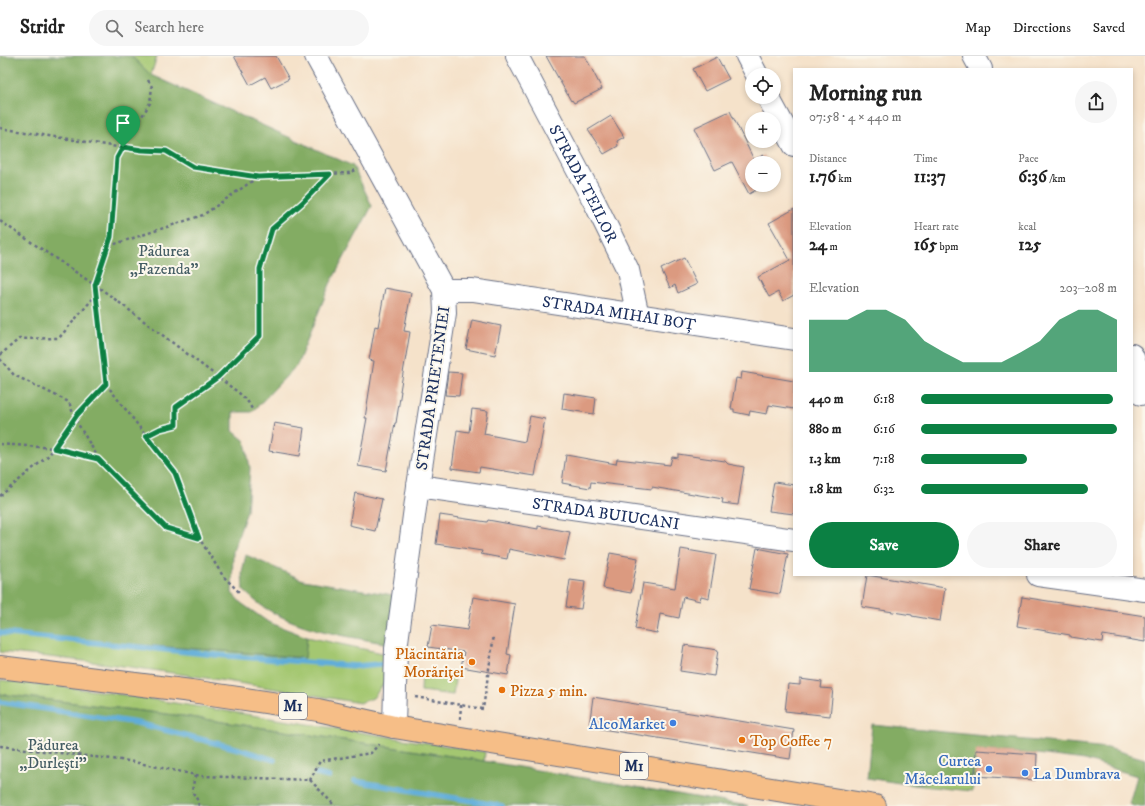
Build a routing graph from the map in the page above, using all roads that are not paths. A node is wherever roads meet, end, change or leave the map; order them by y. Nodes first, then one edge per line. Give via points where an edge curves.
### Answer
1 (316, 56) edge
2 (517, 56) edge
3 (747, 56) edge
4 (974, 56) edge
5 (753, 68) edge
6 (980, 68) edge
7 (772, 104) edge
8 (793, 143) edge
9 (444, 290) junction
10 (638, 316) junction
11 (793, 339) edge
12 (1133, 358) edge
13 (1139, 393) edge
14 (418, 486) junction
15 (793, 540) edge
16 (1045, 576) edge
17 (1145, 590) edge
18 (0, 667) edge
19 (394, 727) junction
20 (875, 806) edge

1 - 9 street, STRADA PRIETENIEI
2 - 10 street, STRADA TEILOR via 628,270
3 - 5 street
4 - 6 street
7 - 8 street
9 - 10 street, STRADA MIHAI BOȚ via 473,290
9 - 14 street, STRADA PRIETENIEI via 445,313
10 - 11 street, STRADA MIHAI BOȚ
12 - 13 street via 1140,375
14 - 15 street, STRADA BUIUCANI
14 - 19 street, STRADA PRIETENIEI via 396,649
16 - 17 street
18 - 19 highway, M1 via 303,708
19 - 20 highway, M1

